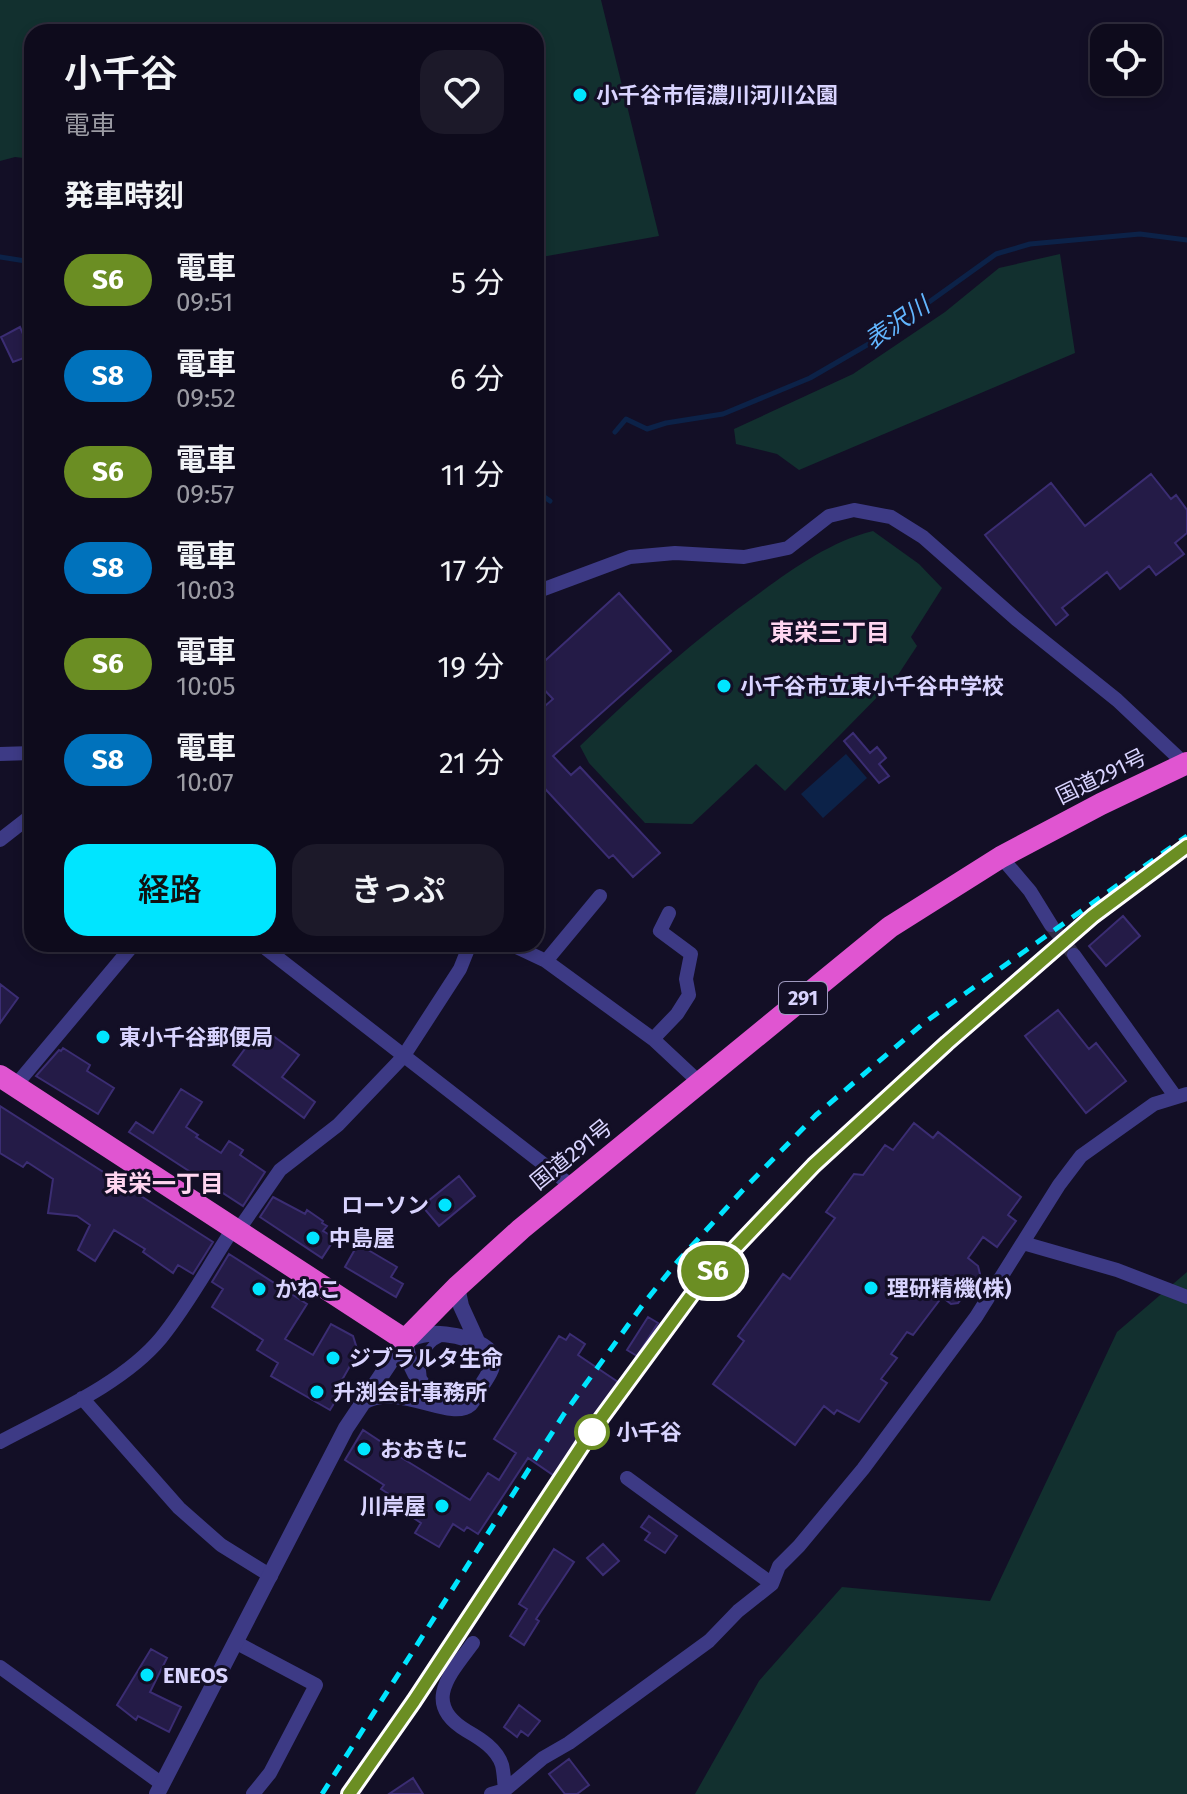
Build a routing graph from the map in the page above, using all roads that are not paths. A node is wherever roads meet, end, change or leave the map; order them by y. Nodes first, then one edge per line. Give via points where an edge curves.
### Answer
1 (544, 589) edge
2 (0, 754) edge
3 (24, 757) edge
4 (1186, 764) edge
5 (24, 821) edge
6 (0, 840) edge
7 (1001, 857) junction
8 (600, 896) dead end
9 (669, 913) dead end
10 (1051, 925) tunnel mouth
11 (127, 952) edge
12 (270, 952) edge
13 (467, 952) edge
14 (527, 952) edge
15 (1074, 955) tunnel mouth
16 (546, 961) junction
17 (653, 1039) junction
18 (403, 1057) junction
19 (8, 1081) edge
20 (698, 1081) junction
21 (1181, 1095) edge
22 (573, 1187) junction
23 (235, 1230) junction
24 (1023, 1243) junction
25 (457, 1287) junction
26 (1187, 1297) edge
27 (447, 1336) junction
28 (405, 1340) junction
29 (477, 1341) junction
30 (426, 1389) junction
31 (82, 1398) junction
32 (363, 1402) junction
33 (441, 1406) junction
34 (0, 1442) edge
35 (627, 1478) dead end
36 (271, 1576) junction
37 (772, 1584) junction
38 (235, 1642) junction
39 (473, 1643) dead end
40 (0, 1667) edge
41 (159, 1791) edge
42 (498, 1792) edge
43 (253, 1794) edge

1 - 4 street via 630,557 744,557 788,548 829,516 854,510 891,517 923,537
2 - 3 street
4 - 7 highway, 国道291号 / 291
5 - 6 street
7 - 10 street
7 - 20 highway, 国道291号 / 291 via 890,927
8 - 16 street
9 - 17 street via 660,931 691,954 689,995
11 - 19 street
12 - 18 street
13 - 18 street
14 - 16 street
15 - 21 street
16 - 17 street
17 - 20 street
18 - 22 street
18 - 23 street via 338,1125 280,1170
19 - 23 highway
20 - 22 highway, 国道291号 / 291
21 - 24 street via 1154,1104 1081,1156
22 - 25 highway, 国道291号 / 291
23 - 28 highway
23 - 31 street via 161,1338
24 - 26 street
24 - 37 street via 976,1317 863,1469 779,1566
25 - 28 highway, 国道291号 / 291
25 - 29 street
27 - 28 street via 430,1333
27 - 29 street
27 - 30 lane via 424,1357
28 - 30 street via 408,1362
28 - 32 street
29 - 33 street via 491,1354 491,1370 470,1404 457,1410
30 - 33 street
31 - 34 street
31 - 36 street via 179,1508 221,1545
32 - 33 street via 395,1394
32 - 36 street
35 - 37 street
36 - 38 street
37 - 42 street via 709,1641
38 - 41 street
38 - 43 street via 316,1685 270,1773
39 - 42 street via 445,1682 442,1701 453,1720 479,1736 502,1764
40 - 41 street

